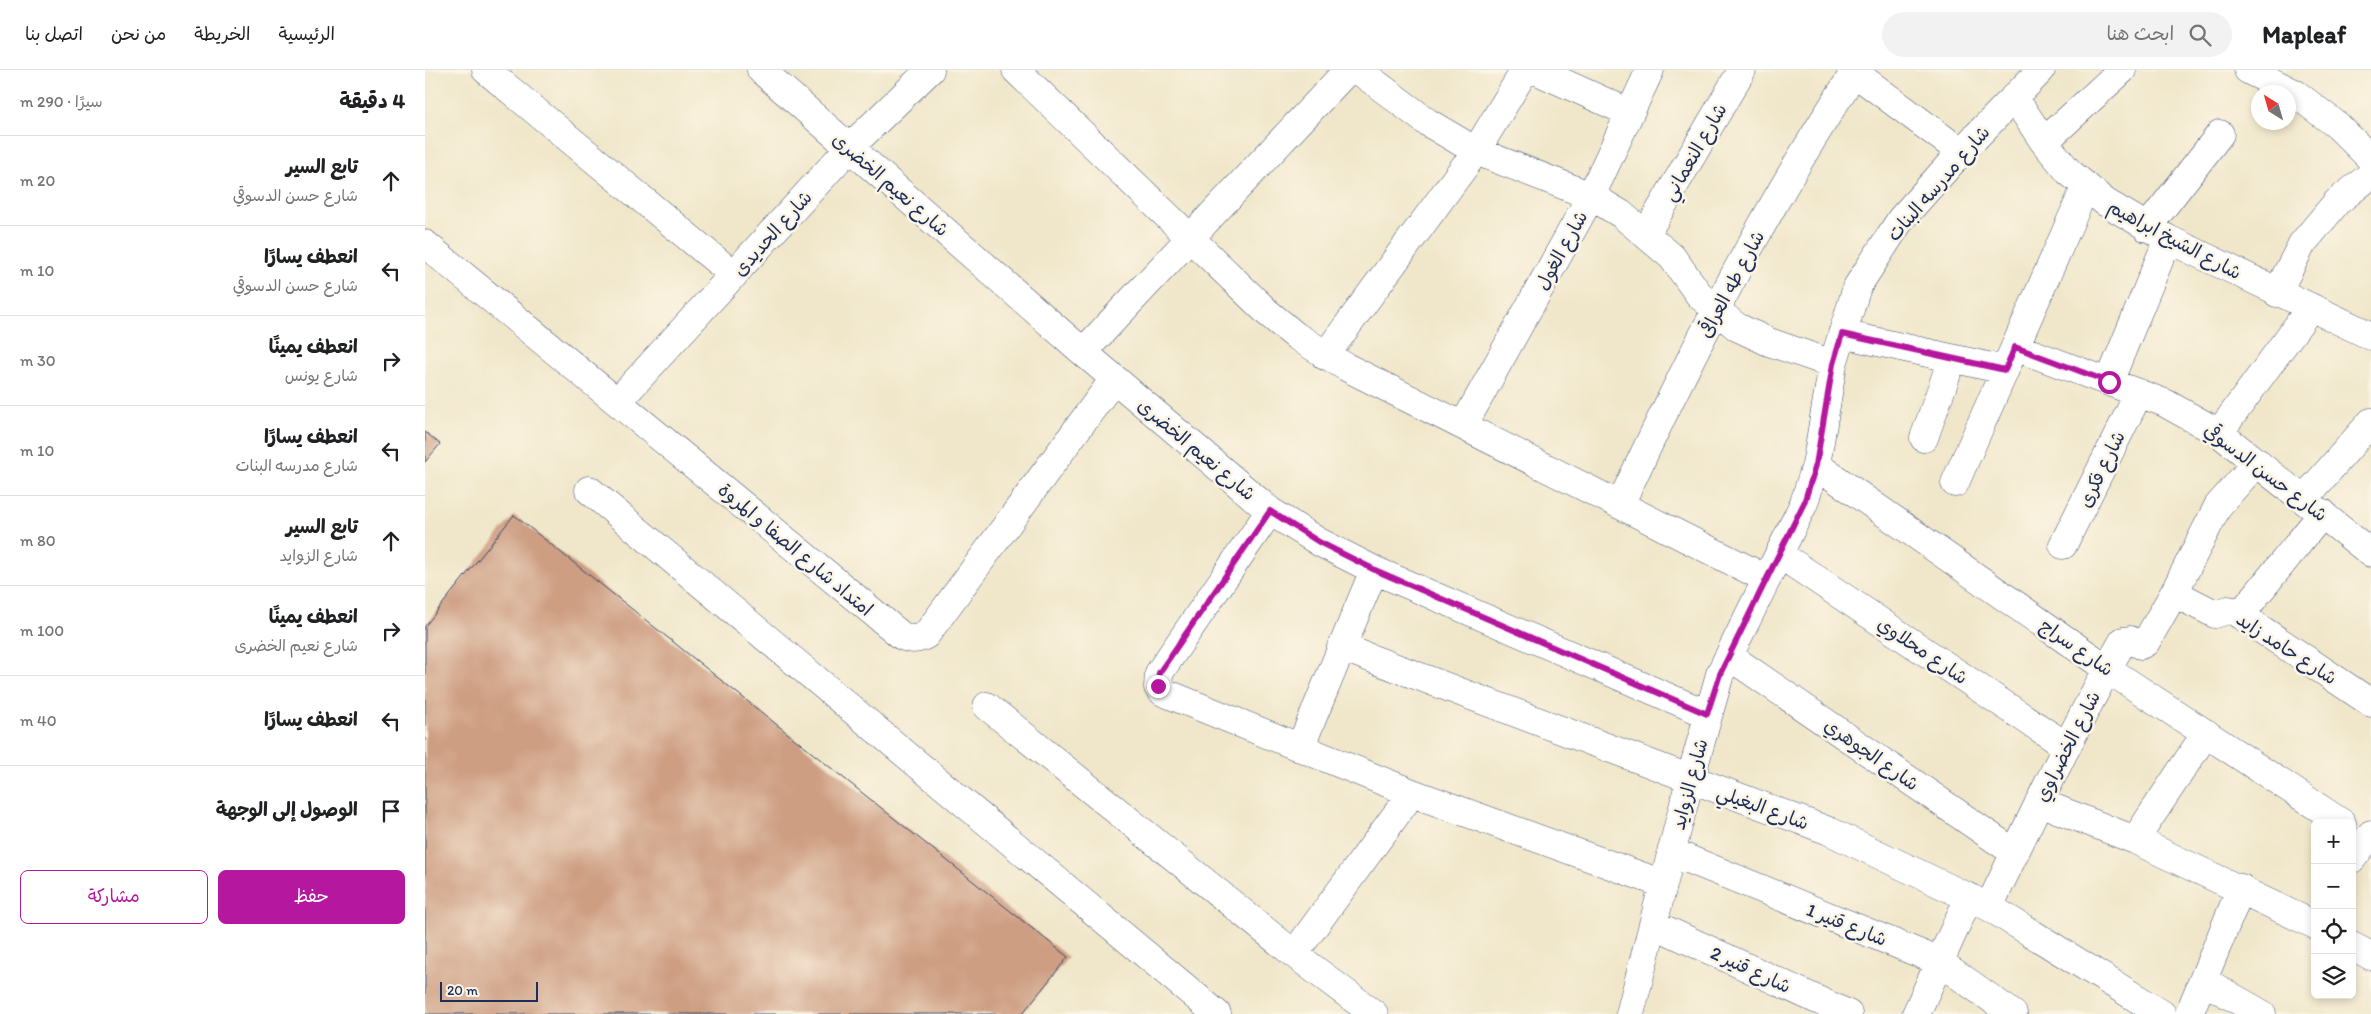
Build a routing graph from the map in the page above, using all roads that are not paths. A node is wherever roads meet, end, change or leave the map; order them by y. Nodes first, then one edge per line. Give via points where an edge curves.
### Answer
1 (486, 70) edge
2 (761, 70) edge
3 (929, 70) edge
4 (1016, 70) edge
5 (1348, 70) edge
6 (1358, 70) edge
7 (1525, 70) edge
8 (1535, 70) edge
9 (1650, 70) edge
10 (1742, 70) edge
11 (2041, 70) edge
12 (2122, 70) edge
13 (2249, 70) edge
14 (1854, 71) edge
15 (2014, 97) junction
16 (1631, 113) junction
17 (2220, 134) dead end
18 (2044, 142) junction
19 (849, 147) junction
20 (1477, 151) junction
21 (1961, 152) junction
22 (2371, 159) edge
23 (2371, 175) edge
24 (2086, 186) junction
25 (1591, 196) junction
26 (1646, 234) junction
27 (2158, 234) junction
28 (1189, 237) junction
29 (425, 244) edge
30 (733, 276) junction
31 (2277, 293) junction
32 (2311, 307) junction
33 (1715, 309) junction
34 (1842, 334) junction
35 (2371, 336) edge
36 (1083, 352) junction
37 (1325, 356) junction
38 (2010, 358) junction
39 (1953, 359) junction
40 (1833, 364) junction
41 (1114, 379) junction
42 (2109, 382) junction
43 (2139, 393) junction
44 (618, 401) junction
45 (2371, 422) edge
46 (1463, 426) junction
47 (2219, 433) junction
48 (1923, 438) dead end
49 (2257, 462) junction
50 (1816, 465) junction
51 (1955, 484) dead end
52 (589, 490) dead end
53 (1621, 506) junction
54 (2313, 506) junction
55 (1270, 511) junction
56 (2063, 545) dead end
57 (2371, 553) edge
58 (1779, 554) junction
59 (1375, 570) junction
60 (1767, 579) junction
61 (2174, 593) junction
62 (2240, 615) junction
63 (1341, 647) junction
64 (1729, 656) junction
65 (2107, 668) junction
66 (2371, 703) edge
67 (987, 706) dead end
68 (1707, 714) junction
69 (2206, 733) junction
70 (2066, 746) junction
71 (1300, 748) junction
72 (1689, 780) junction
73 (1412, 793) junction
74 (2039, 802) junction
75 (2335, 819) edge
76 (2135, 840) junction
77 (1671, 852) junction
78 (2015, 853) junction
79 (1663, 884) junction
80 (2241, 888) junction
81 (1979, 902) junction
82 (2311, 918) edge
83 (1653, 924) junction
84 (2356, 948) edge
85 (1294, 954) junction
86 (2371, 956) edge
87 (1938, 961) junction
88 (2204, 981) junction
89 (1217, 1014) edge
90 (1374, 1014) edge
91 (1630, 1014) edge
92 (1848, 1014) edge
93 (1916, 1014) edge
94 (2013, 1014) edge
95 (2162, 1014) edge
96 (2189, 1014) edge
97 (2262, 1014) edge

1 - 30 street
2 - 19 street, شارع نعيم الخضرى
3 - 19 street, شارع الحديدى
4 - 28 street
5 - 28 street
6 - 20 street via 1427,122
7 - 20 street
8 - 16 street
9 - 16 street, شارع الغول
10 - 26 street, شارع النعماني
11 - 15 street, شارع مدرسه البنات
12 - 18 street
13 - 22 street via 2296,94 2337,126
14 - 21 street
14 - 33 street, شارع طه العراقى
15 - 18 street, شارع الشيخ ابراهيم
15 - 21 street, شارع مدرسه البنات
16 - 25 street, شارع الغول
17 - 27 street
18 - 24 street, شارع الشيخ ابراهيم via 2069,172
19 - 30 street, شارع الحديدى
19 - 36 street, شارع نعيم الخضرى
20 - 25 street
20 - 37 street
21 - 34 street, شارع مدرسه البنات via 1901,219 1857,287
23 - 31 street via 2337,202 2302,244
24 - 27 street, شارع الشيخ ابراهيم via 2105,202
24 - 38 street
25 - 26 street
25 - 46 street, شارع الغول
26 - 33 street via 1672,257 1700,296
27 - 31 street, شارع الشيخ ابراهيم
27 - 42 street
28 - 36 street
28 - 37 street via 1268,313
29 - 44 street, امتداد شارع الصفا و المروة
30 - 44 street, شارع الحديدى
31 - 32 street, شارع الشيخ ابراهيم
32 - 35 street, شارع الشيخ ابراهيم
32 - 47 street
33 - 40 street via 1737,327 1769,342
33 - 53 street, شارع طه العراقى
34 - 39 street, شارع حسن الدسوقي
34 - 40 street, شارع مدرسه البنات
36 - 41 street, شارع نعيم الخضرى
37 - 46 street
38 - 39 street, شارع حسن الدسوقي
38 - 42 street, شارع حسن الدسوقي
38 - 51 street
39 - 48 street
40 - 50 street, شارع الزوايد
41 - 44 street, امتداد شارع الصفا و المروة via 926,635 910,640
41 - 55 street, شارع نعيم الخضرى
42 - 43 street, شارع حسن الدسوقي
43 - 47 street, شارع حسن الدسوقي via 2165,403
43 - 56 street, شارع فكرى
45 - 54 street
46 - 53 street
47 - 49 street, شارع حسن الدسوقي
49 - 54 street, شارع حسن الدسوقي
49 - 61 street, شارع الخضراوي via 2218,506
50 - 58 street, شارع الزوايد via 1804,503
50 - 65 street, شارع سراج
52 - 89 street
53 - 60 street
54 - 57 street, شارع حسن الدسوقي
54 - 62 street
55 - 59 street, شارع نعيم الخضرى via 1319,542
55 - 71 street via 1157,680 1163,692
58 - 60 street, شارع الزوايد
58 - 70 street, شارع محلاوي
59 - 63 street
59 - 68 street, شارع نعيم الخضرى
60 - 64 street, شارع الزوايد
61 - 62 street, شارع حامد زايد via 2215,614 2228,610
61 - 65 street, شارع الخضراوي via 2145,642 2141,645 2131,640 2123,641
62 - 66 street, شارع حامد زايد
63 - 71 street
63 - 72 street, شارع البغيلي
64 - 68 street, شارع الزوايد
64 - 78 street, شارع الجوهري
65 - 69 street, شارع سراج
65 - 70 street, شارع الخضراوي
67 - 85 street
68 - 72 street, شارع الزوايد
69 - 75 street, شارع سراج
69 - 76 street
70 - 74 street, شارع الخضراوي
71 - 73 street
72 - 77 street, شارع الزوايد
72 - 81 street, شارع البغيلي via 1829,830
73 - 79 street
73 - 85 street
74 - 76 street
74 - 78 street, شارع الخضراوي
76 - 80 street
77 - 79 street, شارع الزوايد
77 - 87 street, شارع قنير 1
78 - 81 street, شارع الخضراوي
79 - 83 street, شارع الزوايد
80 - 82 street
80 - 88 street
81 - 87 street, شارع الخضراوي
81 - 95 street, شارع البغيلي
83 - 91 street, شارع الزوايد
83 - 92 street, شارع قنير 2
84 - 86 street
85 - 90 street
87 - 93 street, شارع الخضراوي
87 - 94 street, شارع قنير 1
88 - 96 street
88 - 97 street

